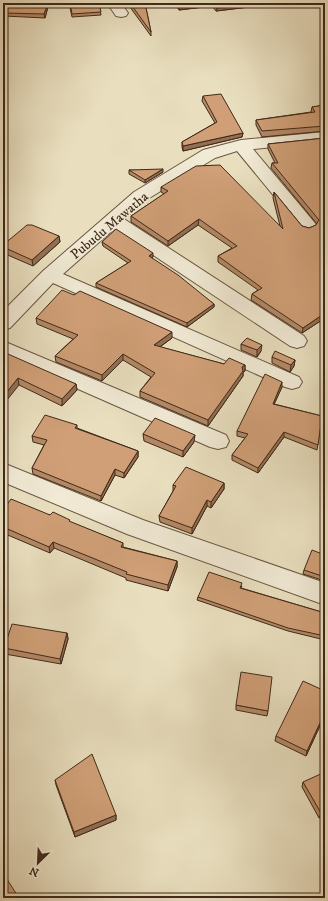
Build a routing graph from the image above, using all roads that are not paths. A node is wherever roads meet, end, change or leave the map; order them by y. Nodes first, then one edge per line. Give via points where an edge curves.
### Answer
1 (325, 137) edge
2 (241, 145) junction
3 (113, 220) junction
4 (308, 226) edge
5 (50, 276) junction
6 (3, 324) edge
7 (297, 341) dead end
8 (3, 348) edge
9 (292, 382) dead end
10 (218, 441) dead end
11 (3, 472) edge
12 (325, 594) edge

1 - 2 street, Pubudu Mawatha
2 - 3 street, Pubudu Mawatha via 209,154 140,196
2 - 4 street
3 - 5 street, Pubudu Mawatha
3 - 7 street
5 - 6 street, Pubudu Mawatha
5 - 9 street
8 - 10 street
11 - 12 street via 135,527

